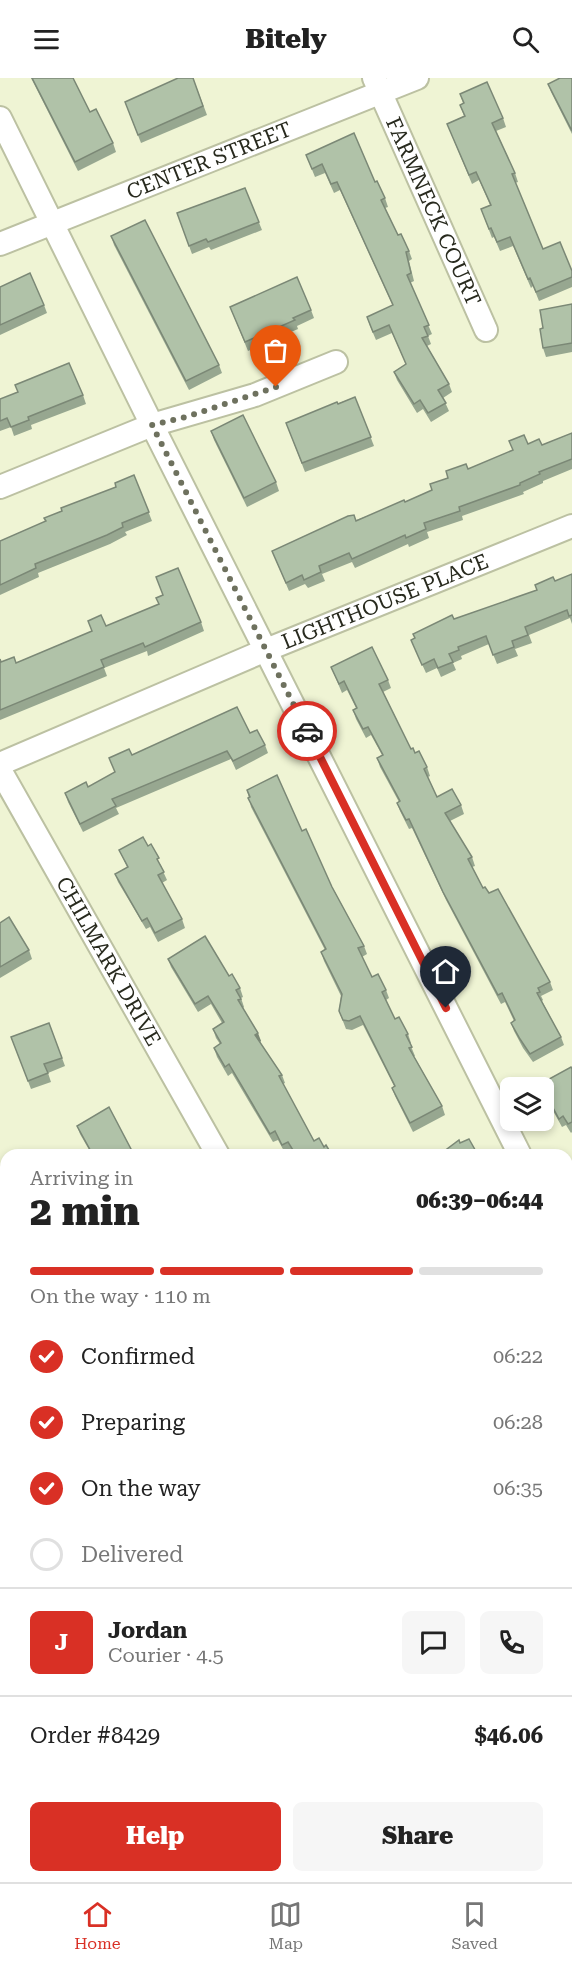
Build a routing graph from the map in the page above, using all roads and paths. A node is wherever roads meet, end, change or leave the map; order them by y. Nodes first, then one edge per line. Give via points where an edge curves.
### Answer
1 (417, 78) edge
2 (377, 86) edge
3 (0, 118) edge
4 (51, 223) junction
5 (0, 244) edge
6 (486, 330) dead end
7 (336, 362) dead end
8 (152, 425) junction
9 (0, 487) edge
10 (572, 526) edge
11 (266, 650) junction
12 (0, 764) edge
13 (0, 770) edge
14 (215, 1149) edge
15 (517, 1149) edge

1 - 2 street, CENTER STREET
2 - 4 street, CENTER STREET
2 - 6 street, FARMNECK COURT
3 - 4 street
4 - 5 street, CENTER STREET
4 - 8 street
7 - 8 street via 255,395
8 - 9 street
8 - 11 street
10 - 11 street, LIGHTHOUSE PLACE
11 - 12 street, LIGHTHOUSE PLACE
11 - 15 street
13 - 14 street, CHILMARK DRIVE

